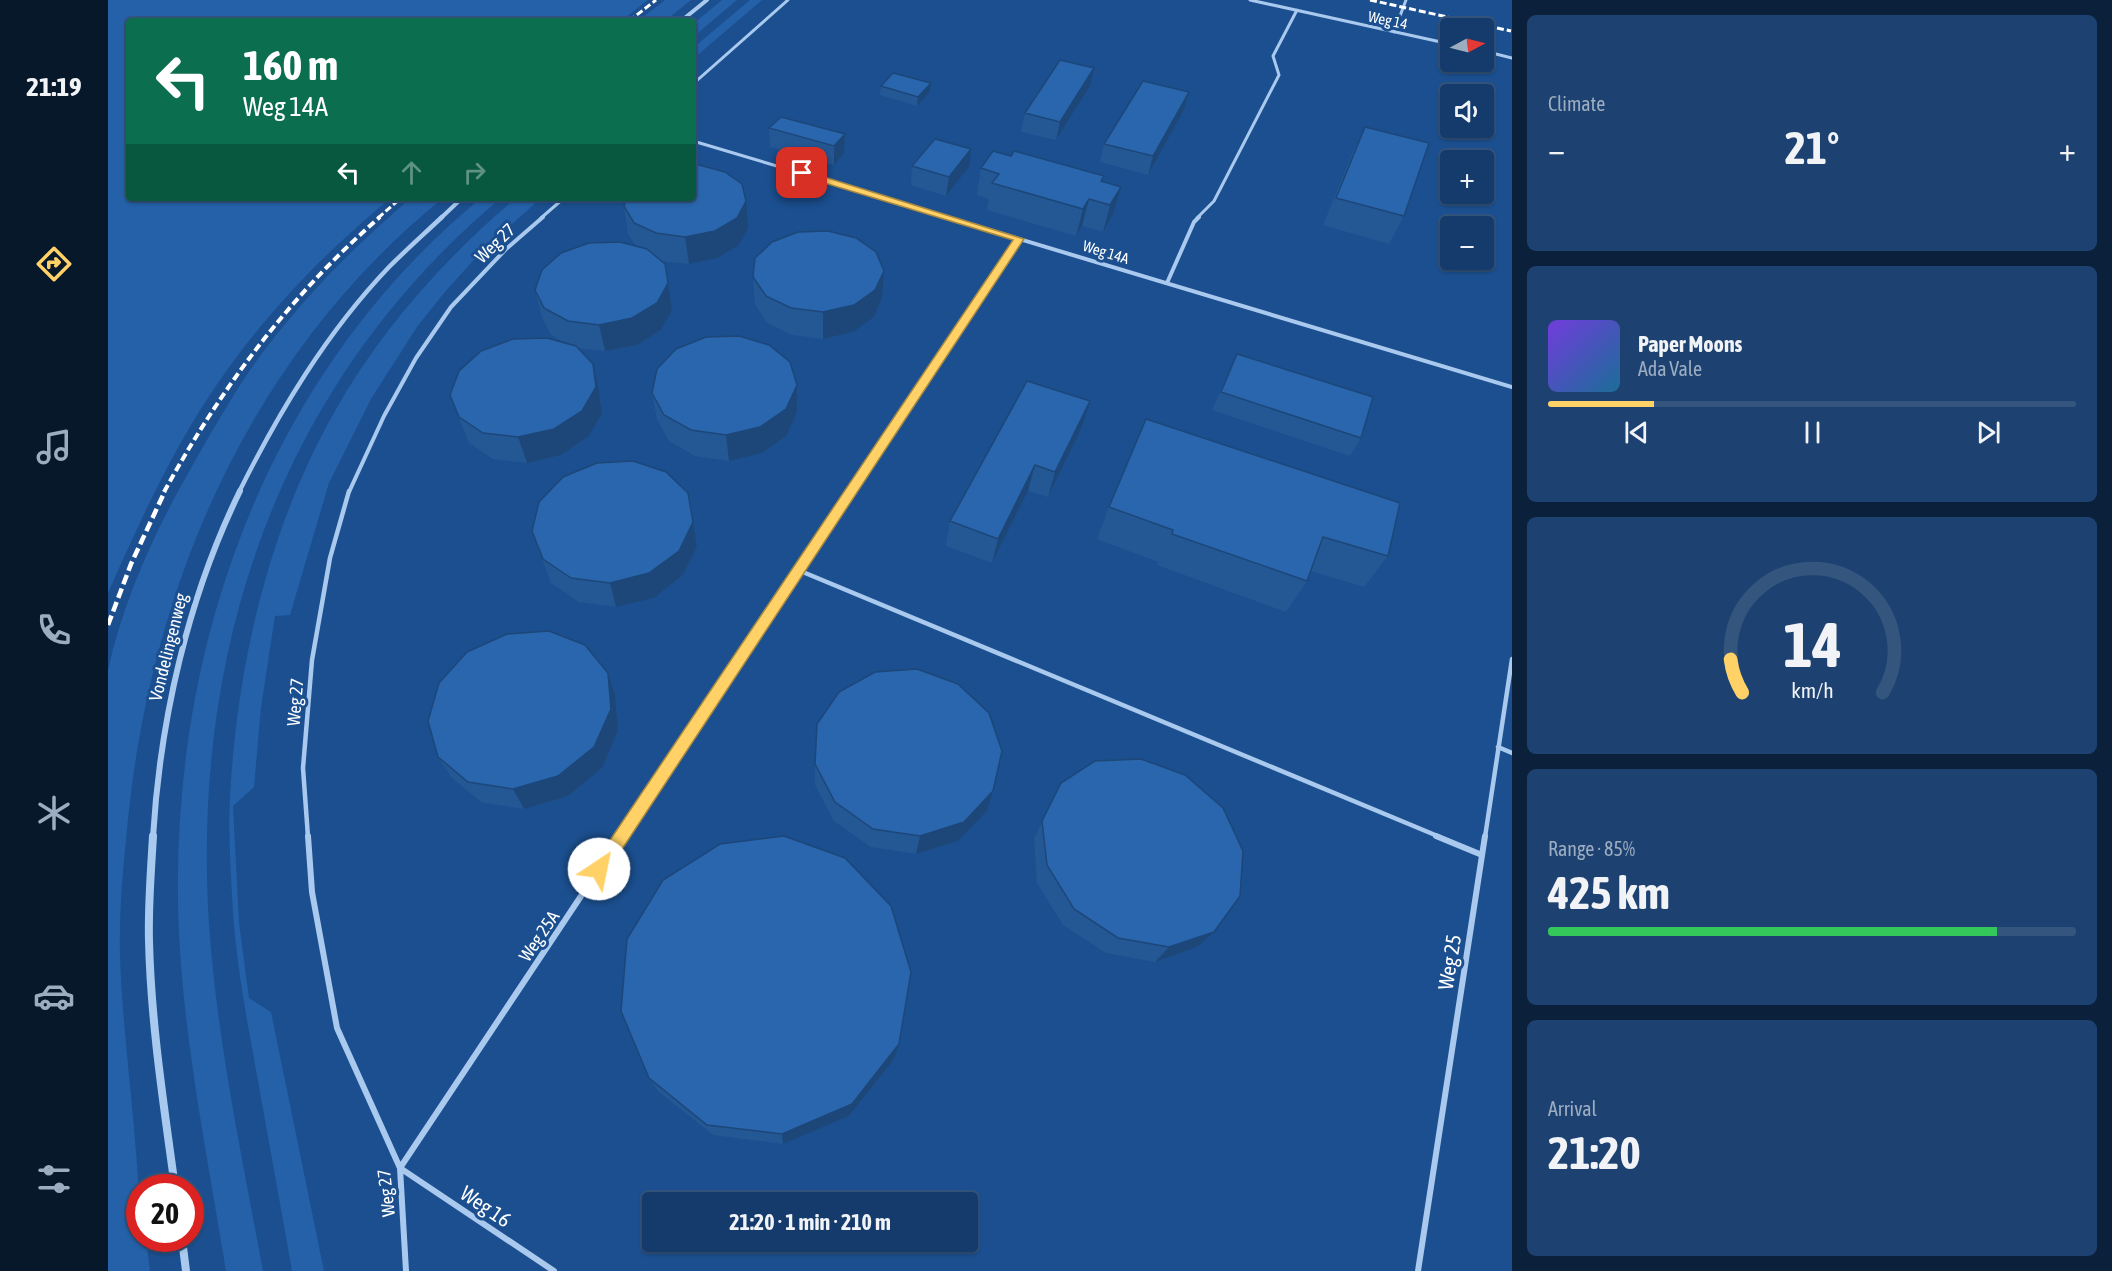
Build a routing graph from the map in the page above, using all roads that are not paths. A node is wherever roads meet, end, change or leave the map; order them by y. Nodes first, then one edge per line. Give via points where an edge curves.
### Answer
1 (707, 0) edge
2 (788, 0) edge
3 (1250, 0) edge
4 (1406, 0) edge
5 (1298, 10) junction
6 (685, 18) edge
7 (1394, 32) junction
8 (1440, 42) edge
9 (1494, 54) edge
10 (1512, 58) edge
11 (696, 81) edge
12 (696, 142) edge
13 (459, 201) edge
14 (561, 201) edge
15 (1019, 239) junction
16 (1167, 283) junction
17 (1512, 387) edge
18 (798, 570) junction
19 (1512, 659) edge
20 (1498, 747) junction
21 (1512, 753) edge
22 (1482, 855) junction
23 (400, 1168) junction
24 (173, 1174) edge
25 (184, 1252) edge
26 (186, 1271) edge
27 (406, 1271) edge
28 (554, 1271) edge
29 (1418, 1271) edge

1 - 6 street
2 - 11 lane
3 - 5 lane, Weg 14
4 - 7 lane
5 - 7 lane, Weg 14
5 - 16 lane via 1273,56 1279,75 1214,201 1194,222
7 - 8 lane, Weg 14
9 - 10 lane
12 - 15 lane, Weg 14A
13 - 24 street, Vondelingenweg via 360,298 286,400 226,516 192,613 175,678 158,774 149,906 153,1005
14 - 23 lane, Weg 27 via 506,249 451,307 416,358 384,416 351,484 330,558 312,660 303,768 312,892 337,1028
15 - 16 lane, Weg 14A
15 - 18 lane, Weg 25A
16 - 17 lane, Weg 14A
18 - 22 lane
18 - 23 lane, Weg 25A
19 - 20 lane, Weg 25
20 - 21 lane
20 - 22 lane, Weg 25
22 - 29 lane, Weg 25
23 - 27 lane, Weg 27
23 - 28 lane, Weg 16
25 - 26 street

